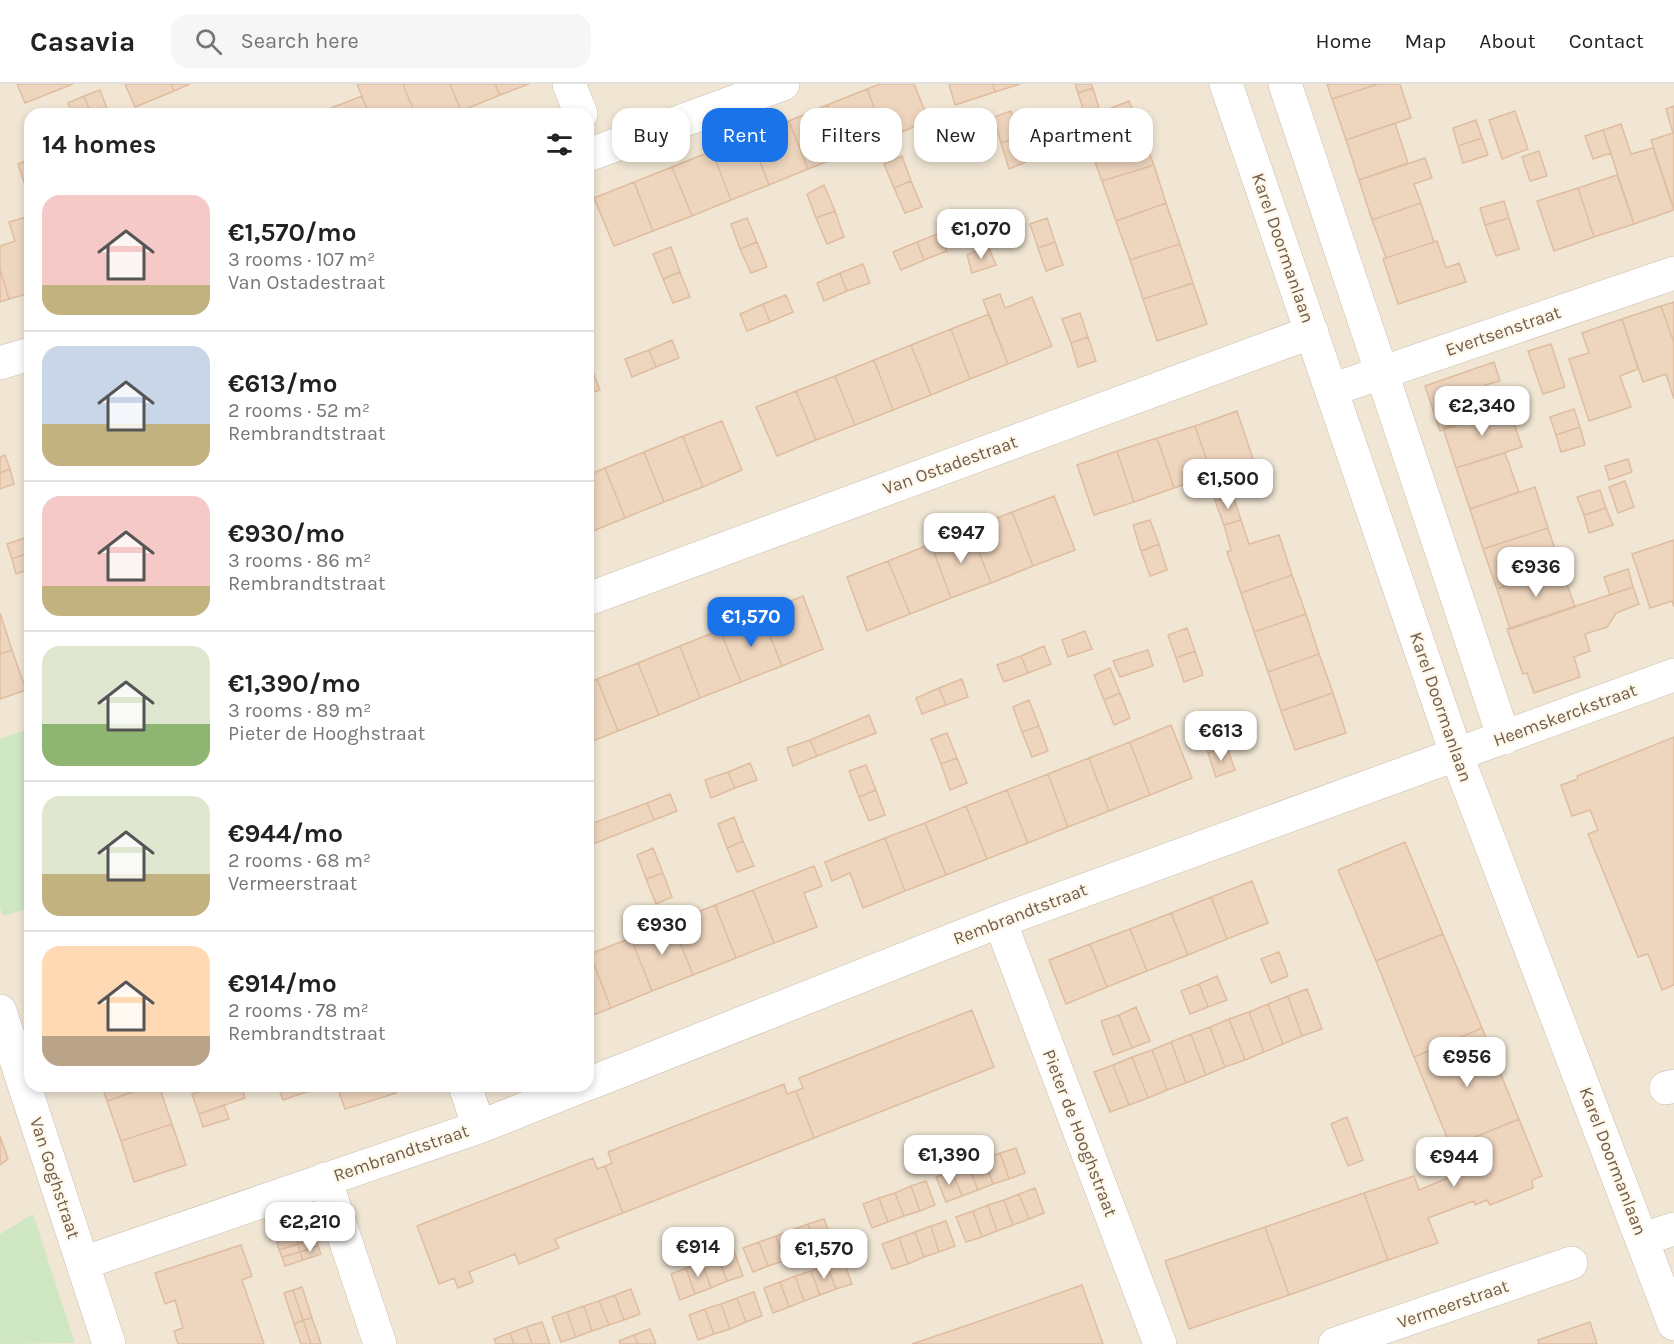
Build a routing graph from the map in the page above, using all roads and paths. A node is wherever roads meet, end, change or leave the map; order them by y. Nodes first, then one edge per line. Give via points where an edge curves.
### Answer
1 (569, 84) edge
2 (783, 84) edge
3 (1226, 84) edge
4 (1284, 84) edge
5 (579, 108) edge
6 (594, 145) edge
7 (1674, 273) edge
8 (1312, 332) junction
9 (24, 356) edge
10 (0, 363) edge
11 (1383, 373) junction
12 (1331, 390) junction
13 (594, 597) edge
14 (1674, 675) edge
15 (1504, 738) junction
16 (1457, 756) junction
17 (1000, 921) junction
18 (0, 1011) edge
19 (594, 1082) edge
20 (24, 1084) edge
21 (27, 1092) edge
22 (467, 1092) edge
23 (567, 1092) edge
24 (479, 1127) junction
25 (325, 1179) junction
26 (1674, 1229) edge
27 (1643, 1239) junction
28 (83, 1263) junction
29 (1571, 1263) dead end
30 (1674, 1324) edge
31 (109, 1344) edge
32 (380, 1344) edge
33 (1160, 1344) edge
34 (1335, 1344) edge

1 - 5 street
2 - 6 street
3 - 8 street, Karel Doormanlaan
4 - 11 street
7 - 11 street, Evertsenstraat
8 - 12 street, Karel Doormanlaan
8 - 13 street, Van Ostadestraat
9 - 10 street
11 - 12 street, Evertsenstraat
11 - 15 street
12 - 16 street, Karel Doormanlaan
14 - 15 street, Heemskerckstraat
15 - 16 street, Heemskerckstraat
16 - 17 street, Rembrandtstraat
16 - 27 street, Karel Doormanlaan
17 - 19 street, Rembrandtstraat
17 - 33 street, Pieter de Hooghstraat
18 - 20 street, Van Goghstraat
21 - 28 street, Van Goghstraat
22 - 24 street
23 - 24 street, Rembrandtstraat
24 - 25 street, Rembrandtstraat
25 - 28 street, Rembrandtstraat
25 - 32 street
26 - 27 street
27 - 30 street, Karel Doormanlaan
28 - 31 street, Van Goghstraat
29 - 34 street, Vermeerstraat

